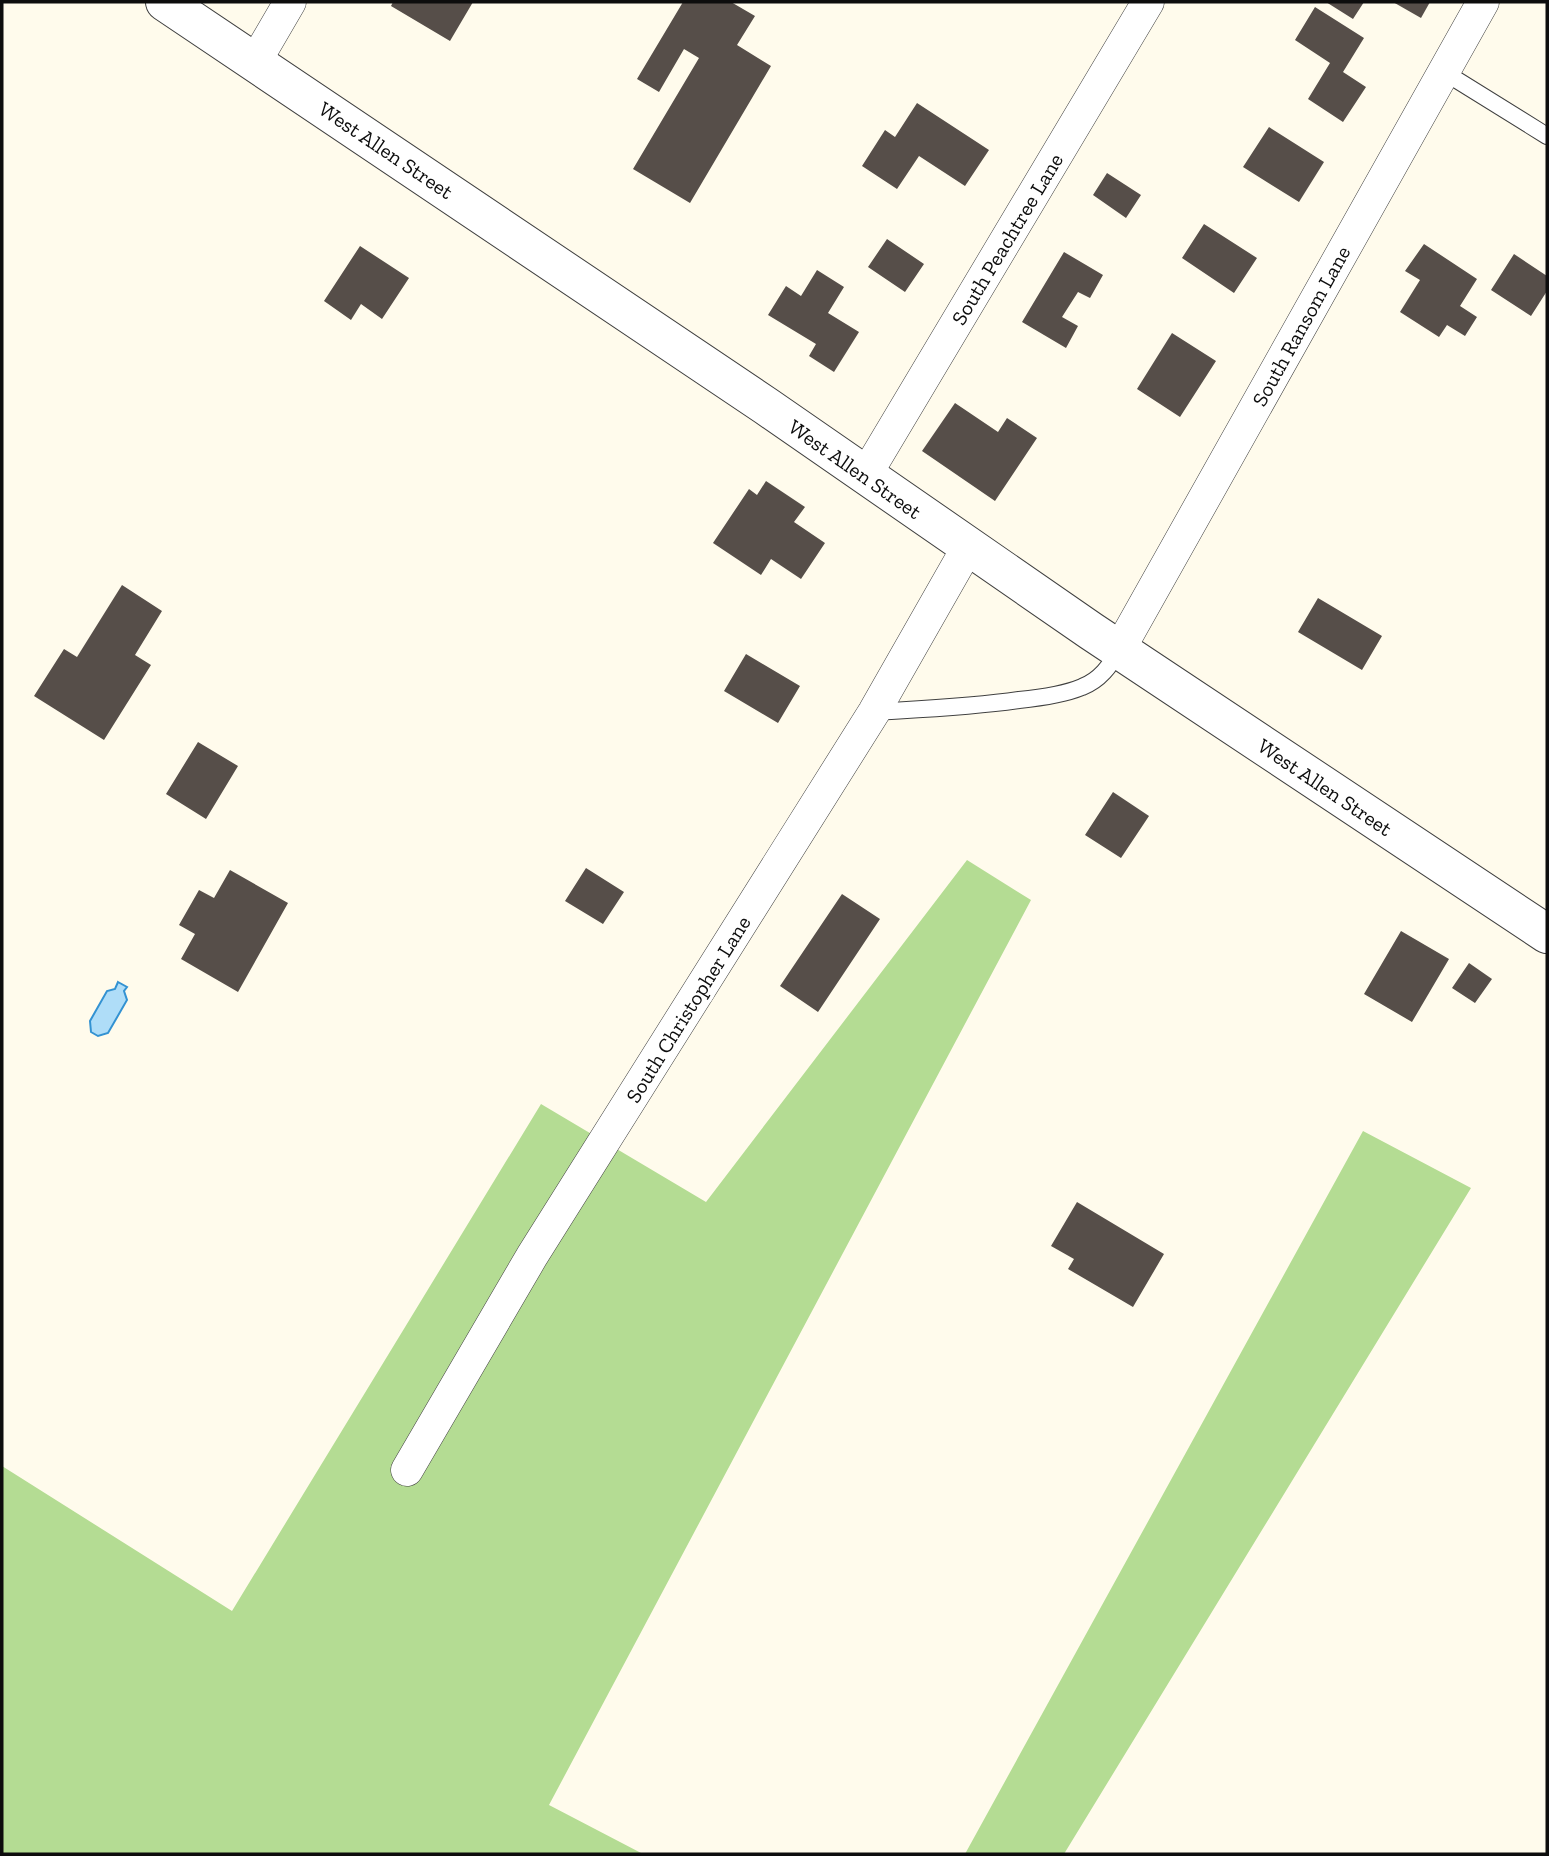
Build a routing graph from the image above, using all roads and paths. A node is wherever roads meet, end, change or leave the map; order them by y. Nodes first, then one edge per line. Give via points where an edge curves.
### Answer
1 (165, 2) edge
2 (290, 2) edge
3 (1148, 2) edge
4 (1483, 2) edge
5 (255, 62) junction
6 (1444, 72) junction
7 (1547, 136) edge
8 (865, 476) junction
9 (968, 547) junction
10 (1119, 650) junction
11 (874, 712) junction
12 (1547, 934) edge
13 (407, 1470) dead end

1 - 5 street, West Allen Street
2 - 5 street
3 - 8 street, South Peachtree Lane
4 - 6 street, South Ransom Lane
5 - 8 street, West Allen Street
6 - 7 lane
6 - 10 street, South Ransom Lane
8 - 9 street, West Allen Street
9 - 10 street, West Allen Street
9 - 11 street, South Christopher Lane
10 - 11 lane via 1111,666 1082,688 991,704
10 - 12 street, West Allen Street
11 - 13 street, South Christopher Lane via 532,1256

